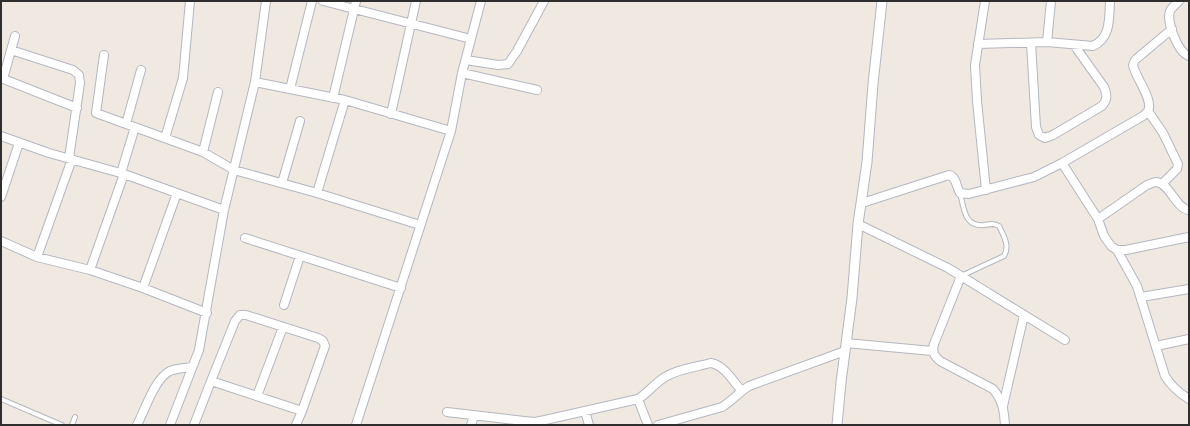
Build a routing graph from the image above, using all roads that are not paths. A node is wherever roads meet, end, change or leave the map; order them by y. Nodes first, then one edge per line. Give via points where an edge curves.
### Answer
1 (190, 1) edge
2 (266, 1) edge
3 (312, 1) edge
4 (323, 1) edge
5 (416, 1) edge
6 (481, 1) edge
7 (544, 1) edge
8 (882, 1) edge
9 (985, 1) edge
10 (1051, 1) edge
11 (1110, 1) edge
12 (1179, 1) edge
13 (355, 5) edge
14 (411, 23) junction
15 (1172, 29) junction
16 (15, 36) dead end
17 (471, 39) junction
18 (1047, 42) junction
19 (1031, 43) junction
20 (978, 44) junction
21 (1074, 45) junction
22 (11, 50) junction
23 (104, 55) dead end
24 (1189, 56) edge
25 (466, 60) junction
26 (141, 70) dead end
27 (462, 73) junction
28 (2, 78) edge
29 (255, 82) junction
30 (290, 89) junction
31 (537, 90) dead end
32 (218, 92) dead end
33 (333, 98) junction
34 (345, 100) junction
35 (77, 108) junction
36 (1148, 111) junction
37 (391, 114) junction
38 (300, 121) dead end
39 (126, 124) junction
40 (135, 127) junction
41 (451, 131) junction
42 (1, 136) edge
43 (166, 138) junction
44 (19, 143) junction
45 (203, 152) junction
46 (70, 159) junction
47 (1062, 163) junction
48 (234, 170) junction
49 (123, 174) junction
50 (282, 183) junction
51 (1162, 184) junction
52 (986, 190) junction
53 (177, 193) junction
54 (318, 193) junction
55 (960, 193) junction
56 (1, 197) edge
57 (862, 202) junction
58 (224, 210) junction
59 (1189, 210) edge
60 (1098, 219) junction
61 (858, 224) junction
62 (420, 225) junction
63 (1189, 236) edge
64 (245, 238) dead end
65 (1, 241) edge
66 (1117, 250) junction
67 (300, 256) junction
68 (37, 257) junction
69 (90, 270) junction
70 (962, 276) junction
71 (143, 288) junction
72 (401, 288) junction
73 (1189, 289) edge
74 (1141, 297) junction
75 (284, 304) dead end
76 (207, 313) junction
77 (1024, 315) junction
78 (283, 327) junction
79 (1065, 340) dead end
80 (1188, 340) edge
81 (1156, 346) junction
82 (846, 347) junction
83 (932, 351) junction
84 (192, 367) junction
85 (211, 381) junction
86 (741, 390) junction
87 (258, 396) junction
88 (638, 398) junction
89 (1, 399) edge
90 (1189, 399) edge
91 (1003, 406) junction
92 (585, 410) junction
93 (302, 411) junction
94 (447, 412) dead end
95 (474, 416) junction
96 (75, 417) dead end
97 (62, 425) edge
98 (72, 425) edge
99 (137, 425) edge
100 (170, 425) edge
101 (196, 425) edge
102 (296, 425) edge
103 (357, 425) edge
104 (471, 425) edge
105 (589, 425) edge
106 (648, 425) edge
107 (658, 425) edge
108 (837, 425) edge
109 (1005, 425) edge

1 - 43 street via 183,78
2 - 29 street
3 - 30 street
4 - 13 street
5 - 14 street
6 - 17 street
7 - 25 street via 508,64
8 - 57 street
9 - 20 street
10 - 18 street
11 - 21 street via 1108,30 1104,38 1093,46
12 - 15 street via 1170,10
13 - 14 street
13 - 33 street
14 - 17 street
14 - 37 street
15 - 24 street via 1181,50
15 - 36 street via 1135,60 1133,65 1147,98
16 - 22 street
17 - 25 street
18 - 19 street
18 - 21 street
19 - 20 street
19 - 21 street via 1036,127 1038,134 1045,138 1102,106 1107,100 1104,87
20 - 52 street via 975,65
22 - 28 street
22 - 35 street via 76,72 80,83
23 - 39 street via 96,113
25 - 27 street
26 - 39 street
27 - 31 street
27 - 41 street
28 - 35 street
29 - 30 street
29 - 48 street
30 - 33 street
32 - 45 street
33 - 34 street
34 - 37 street
34 - 54 street
35 - 46 street
36 - 47 street
36 - 51 street via 1163,133 1178,164 1177,169
37 - 41 street
38 - 50 street
39 - 40 street
40 - 43 street
40 - 49 street
41 - 62 street
42 - 44 street
43 - 45 street
44 - 46 street
44 - 56 street
45 - 48 street
46 - 49 street
46 - 68 street
47 - 52 street via 1025,181
47 - 60 street
48 - 50 street
48 - 58 street
49 - 53 street
49 - 69 street
50 - 54 street
51 - 59 street via 1184,210
51 - 60 street via 1155,182 1148,185
52 - 55 street via 969,194
53 - 58 street
53 - 71 street
54 - 62 street
55 - 57 street via 954,178 949,175
55 - 70 lane via 969,221 976,226 999,226 1007,246 1004,256
57 - 61 street
58 - 76 street
60 - 66 street via 1111,246
61 - 70 street
61 - 82 street
62 - 72 street
63 - 66 street
64 - 67 street
65 - 68 street
66 - 74 street
67 - 72 street
67 - 75 street
68 - 69 street
69 - 71 street
70 - 77 street
70 - 83 street
71 - 76 street
72 - 103 street
73 - 74 street
74 - 81 street
76 - 84 street via 199,350
77 - 79 street
77 - 91 street
78 - 85 street via 240,315 235,321
78 - 87 street
78 - 93 street via 318,338 325,344
80 - 81 street
81 - 90 street via 1165,376 1176,390
82 - 83 street
82 - 86 street
82 - 108 street
83 - 91 street via 940,362 993,389
84 - 99 street via 176,369 164,375
84 - 100 street
85 - 87 street
85 - 101 street
86 - 88 street via 721,368 711,363 666,376 648,393
86 - 107 street via 722,407
87 - 93 street
88 - 92 street
88 - 106 street
89 - 97 lane
91 - 109 street
92 - 95 street via 535,422
92 - 105 street
93 - 102 street
94 - 95 street
95 - 104 street
96 - 98 lane

